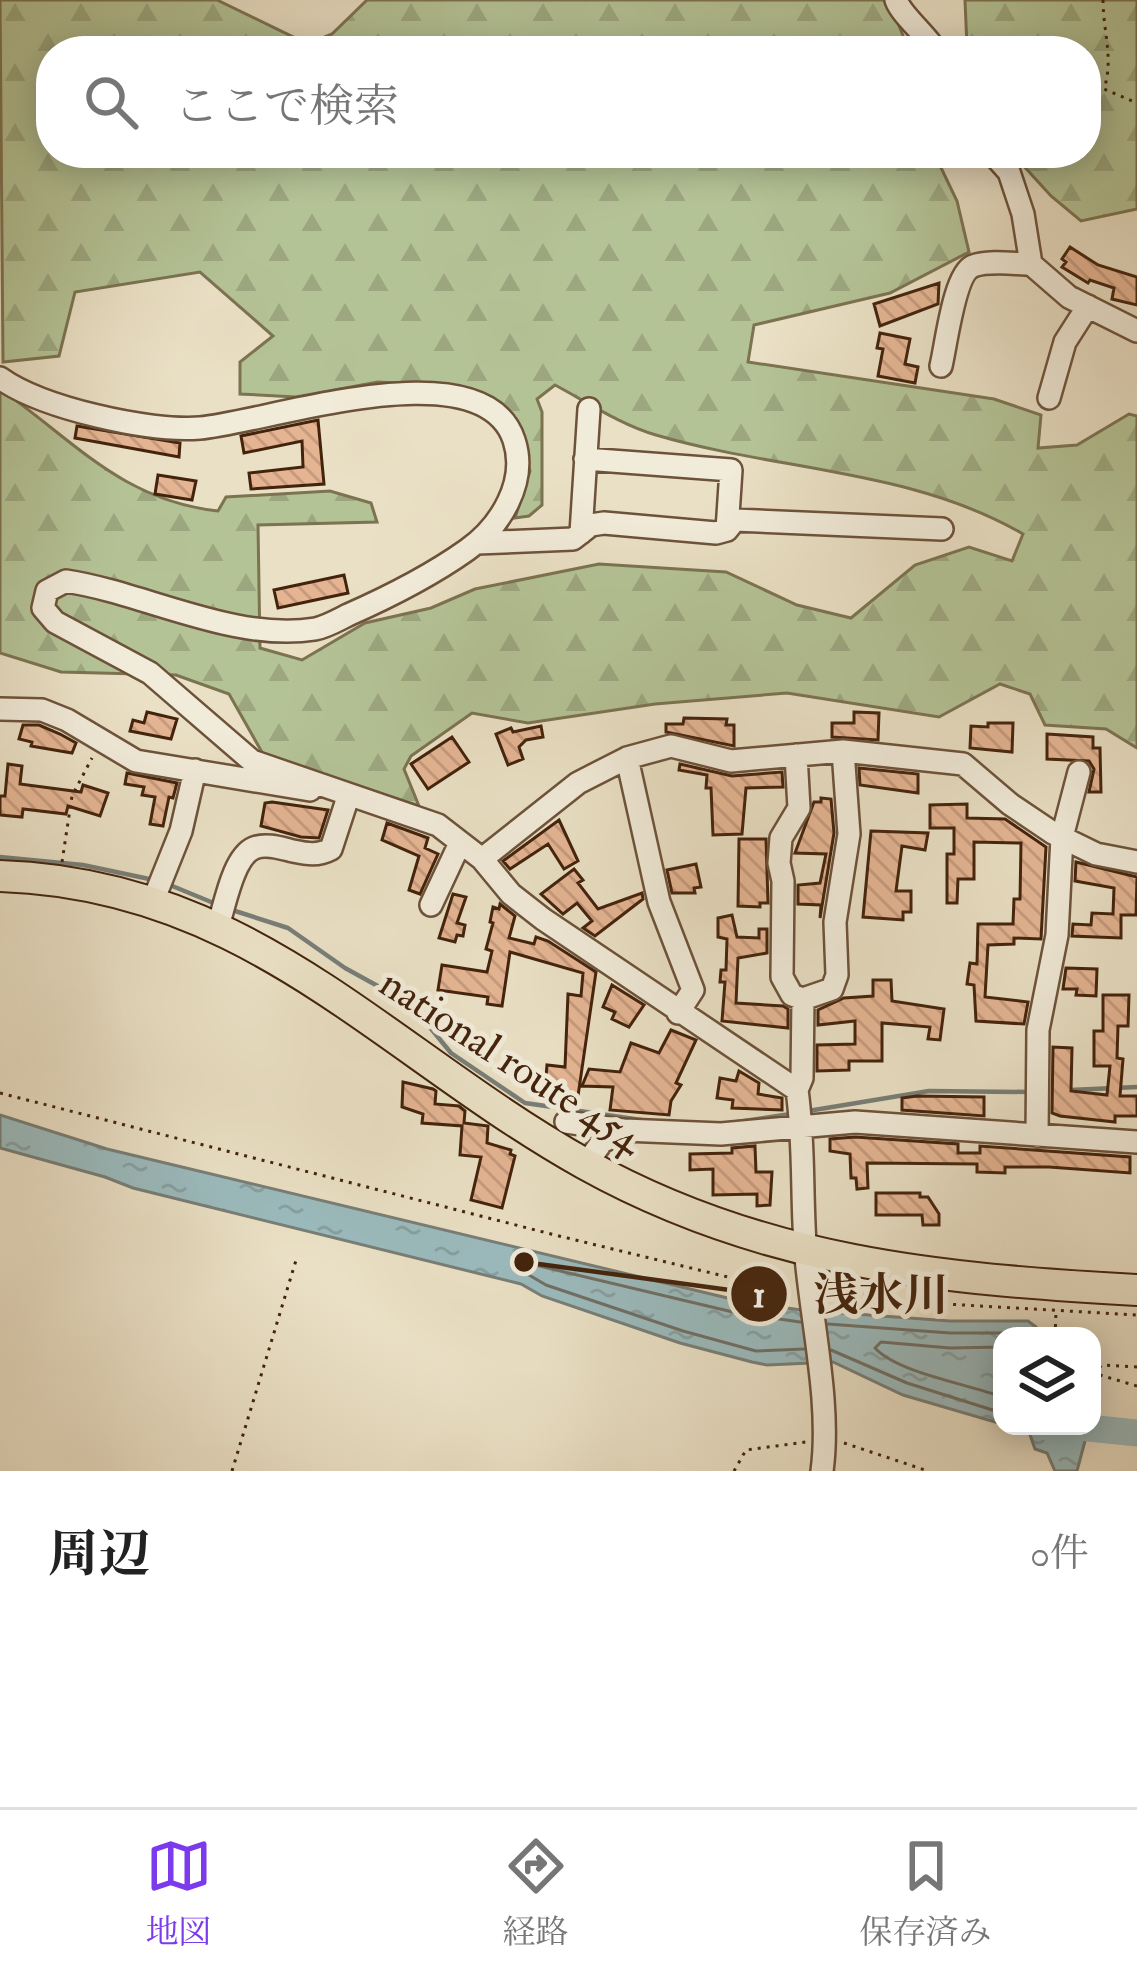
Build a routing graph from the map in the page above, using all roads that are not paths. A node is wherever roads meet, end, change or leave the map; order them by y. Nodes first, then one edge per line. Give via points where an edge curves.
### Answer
1 (896, 0) edge
2 (926, 36) edge
3 (1005, 168) edge
4 (1031, 264) junction
5 (1088, 306) junction
6 (1137, 331) edge
7 (941, 366) dead end
8 (0, 378) edge
9 (1049, 398) dead end
10 (589, 410) dead end
11 (586, 459) junction
12 (942, 529) dead end
13 (727, 530) junction
14 (581, 533) junction
15 (477, 543) junction
16 (0, 709) edge
17 (843, 751) junction
18 (796, 755) junction
19 (626, 758) junction
20 (195, 770) junction
21 (1079, 772) dead end
22 (353, 796) junction
23 (1062, 837) junction
24 (460, 843) junction
25 (482, 860) junction
26 (1137, 862) edge
27 (0, 876) edge
28 (153, 901) junction
29 (431, 905) dead end
30 (218, 926) junction
31 (803, 999) junction
32 (678, 1013) junction
33 (796, 1090) junction
34 (566, 1122) dead end
35 (802, 1125) junction
36 (624, 1130) junction
37 (1037, 1136) junction
38 (1137, 1142) edge
39 (586, 1164) junction
40 (805, 1252) junction
41 (1137, 1291) edge
42 (822, 1471) edge

1 - 2 street
3 - 4 street
4 - 5 street
4 - 7 street via 965,272
5 - 6 street
5 - 9 street via 1065,342
8 - 15 street via 61,406 196,428 390,392 457,398 497,412 514,440 512,494
10 - 11 street
11 - 13 street via 730,470
11 - 14 street
12 - 13 street via 735,520
13 - 14 street via 604,523
14 - 15 street
15 - 22 street via 419,584 316,629 215,620 66,580 47,591 43,608 56,622 150,673 252,761
16 - 20 street via 42,710 136,761
17 - 18 street
17 - 23 street via 963,764
17 - 31 street via 849,834 835,922 837,975 832,989
18 - 19 street via 731,761 670,746
18 - 31 street via 799,808 781,838 779,863 782,977
19 - 25 street via 550,802
19 - 32 street via 659,902 693,991
20 - 22 street
20 - 28 street
21 - 23 street
22 - 24 street via 438,825
22 - 30 street via 331,849 255,847 242,858
23 - 26 street
23 - 37 street via 1057,934 1037,1030
24 - 25 street
24 - 29 street
25 - 32 street via 543,920
27 - 28 highway, national route 454
28 - 30 highway, national route 454
30 - 39 highway, national route 454
31 - 33 street
32 - 33 street
33 - 35 street
34 - 36 street
35 - 36 street via 721,1134
35 - 37 street
35 - 40 street
36 - 39 street
37 - 38 street
39 - 40 highway, national route 454 via 724,1226
40 - 41 highway, national route 454 via 1057,1298
40 - 42 street

